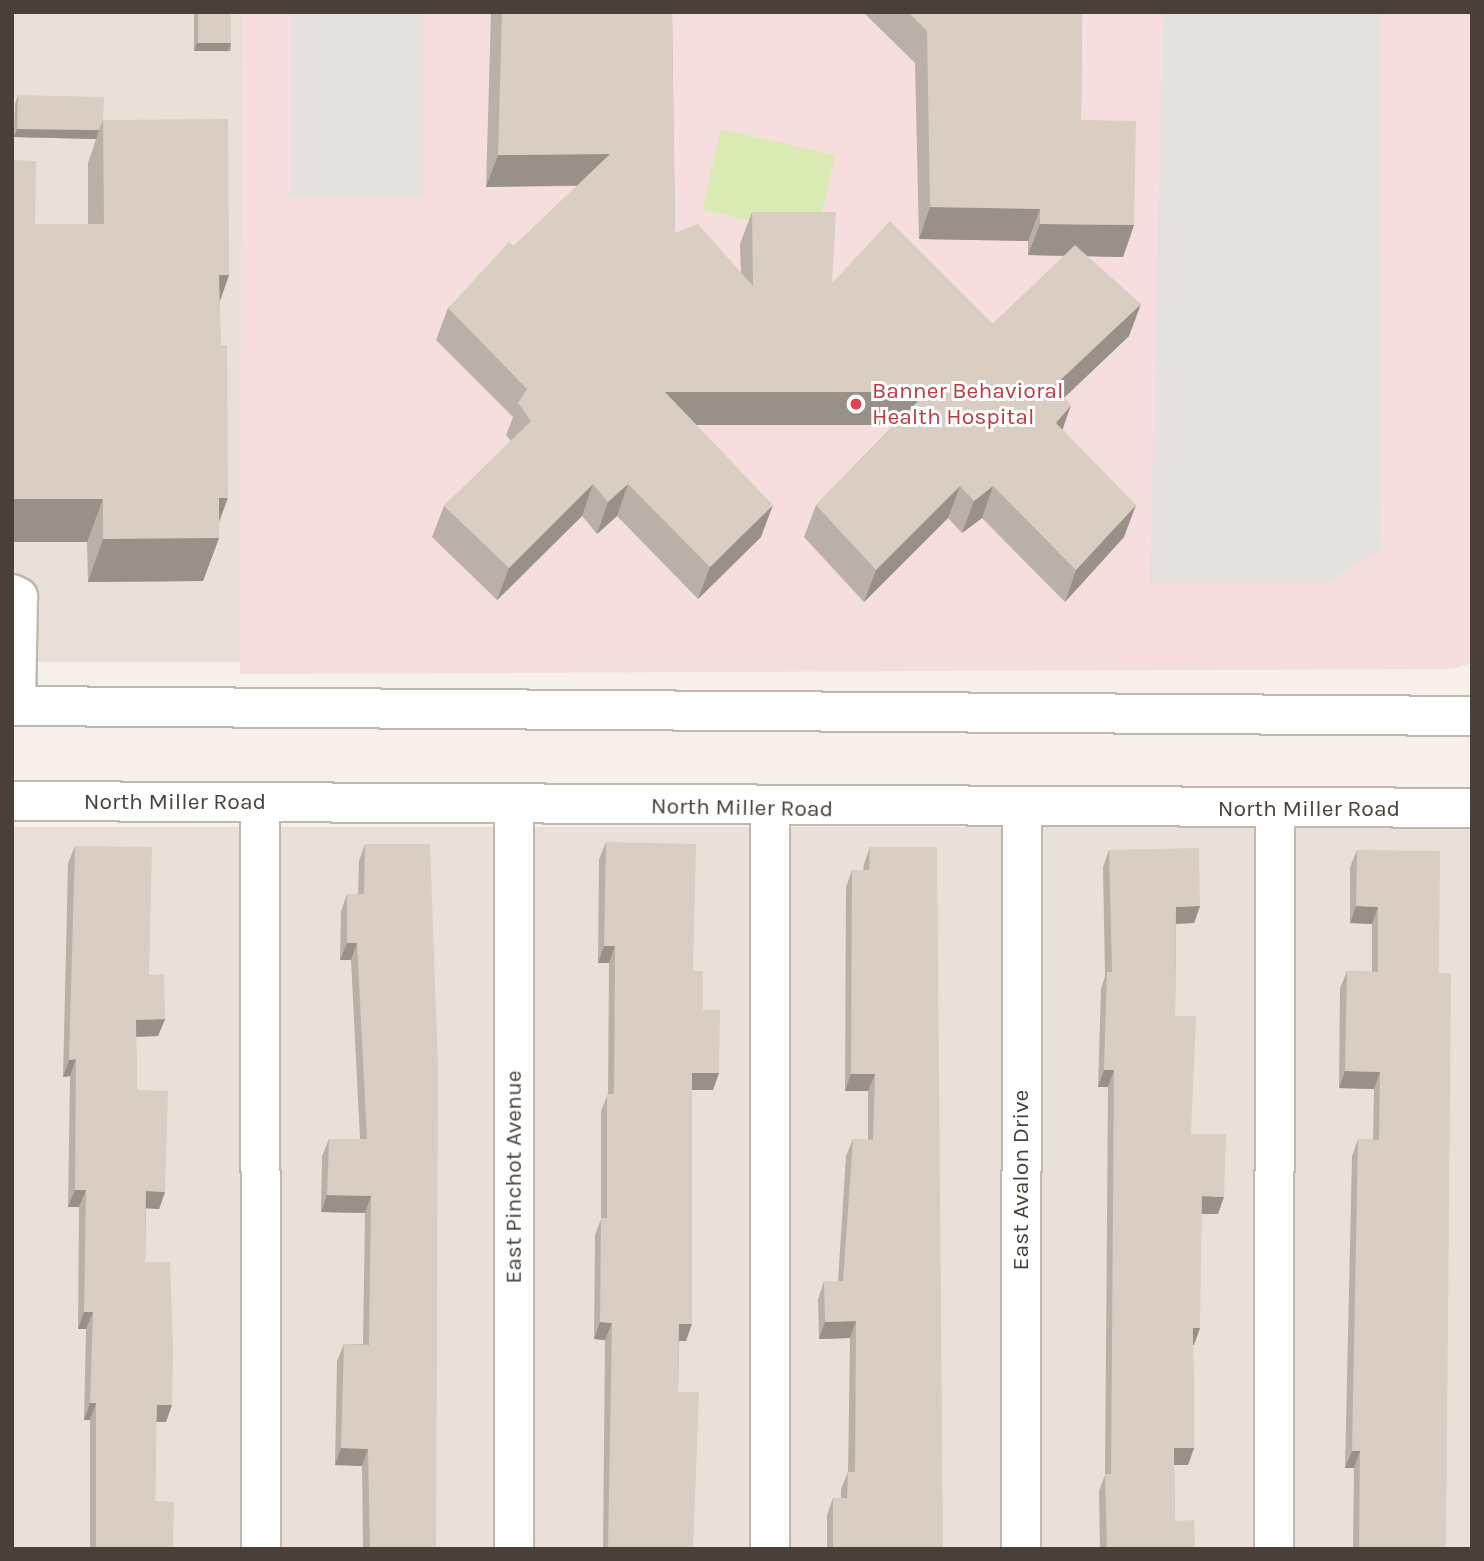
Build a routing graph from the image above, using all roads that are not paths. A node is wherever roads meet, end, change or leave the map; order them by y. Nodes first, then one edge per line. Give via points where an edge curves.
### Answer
1 (15, 595) edge
2 (14, 706) edge
3 (1472, 716) edge
4 (12, 801) edge
5 (260, 803) junction
6 (514, 806) junction
7 (770, 808) junction
8 (1472, 808) edge
9 (1275, 810) junction
10 (1022, 811) junction
11 (261, 1549) edge
12 (514, 1549) edge
13 (770, 1549) edge
14 (1021, 1549) edge
15 (1274, 1549) edge

1 - 2 street
2 - 3 street
4 - 5 street, North Miller Road
5 - 6 street, North Miller Road
5 - 11 street
6 - 7 street, North Miller Road
6 - 12 street, East Pinchot Avenue
7 - 10 street, North Miller Road
7 - 13 street
8 - 9 street, North Miller Road
9 - 10 street, North Miller Road
9 - 15 street
10 - 14 street, East Avalon Drive

